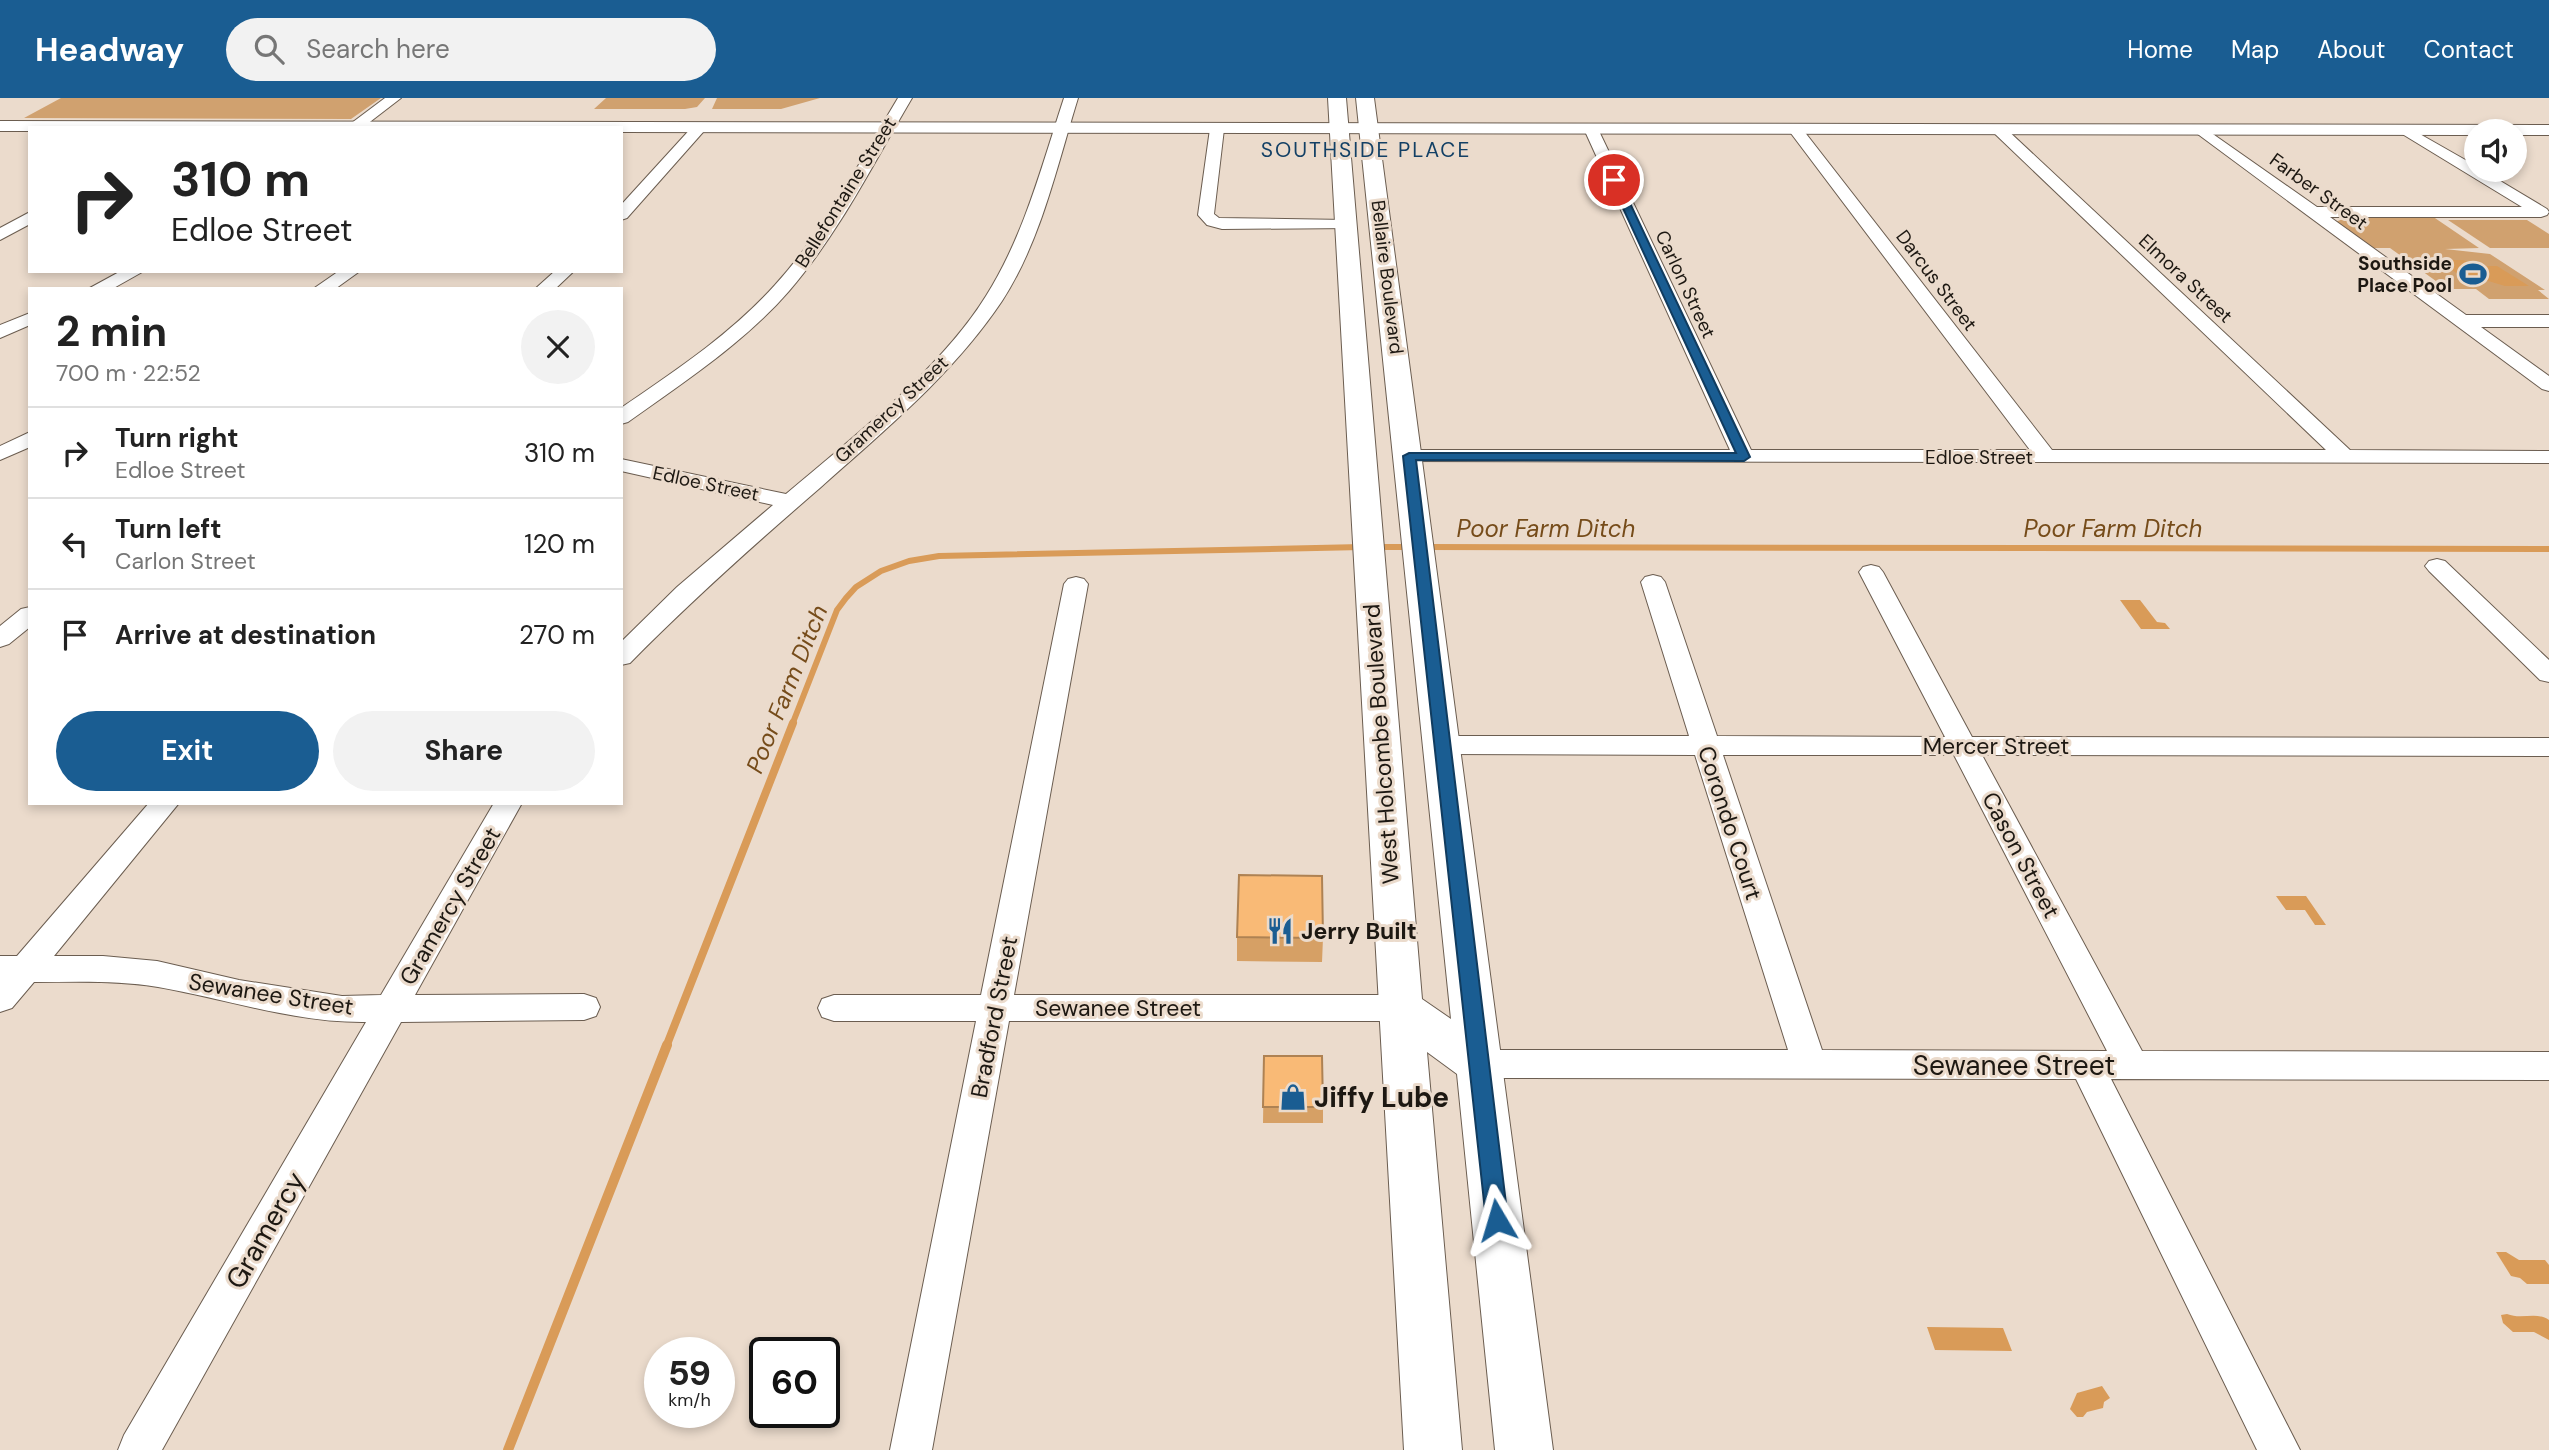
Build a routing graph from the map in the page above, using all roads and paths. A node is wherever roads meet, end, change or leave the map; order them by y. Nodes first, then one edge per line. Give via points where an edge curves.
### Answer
1 (394, 98) edge
2 (905, 98) edge
3 (1071, 98) edge
4 (1337, 98) edge
5 (1364, 98) edge
6 (354, 126) edge
7 (3, 127) edge
8 (28, 127) edge
9 (623, 128) edge
10 (699, 128) junction
11 (887, 128) junction
12 (1060, 128) junction
13 (1217, 129) junction
14 (1591, 129) junction
15 (1339, 130) junction
16 (1369, 130) junction
17 (1795, 130) junction
18 (1998, 130) junction
19 (2200, 130) junction
20 (2404, 130) junction
21 (2549, 130) edge
22 (2313, 212) junction
23 (623, 213) edge
24 (2545, 215) edge
25 (28, 219) edge
26 (0, 236) edge
27 (1347, 237) junction
28 (1384, 248) junction
29 (132, 273) edge
30 (349, 273) edge
31 (564, 273) edge
32 (101, 287) edge
33 (325, 287) edge
34 (546, 287) edge
35 (28, 319) edge
36 (2462, 321) junction
37 (2549, 321) edge
38 (2, 329) edge
39 (28, 334) edge
40 (1354, 349) junction
41 (1397, 349) junction
42 (2549, 385) edge
43 (623, 417) edge
44 (28, 439) edge
45 (0, 454) edge
46 (1361, 456) junction
47 (1409, 456) junction
48 (1744, 457) junction
49 (2046, 457) junction
50 (2345, 457) junction
51 (2549, 457) edge
52 (623, 465) edge
53 (790, 502) junction
54 (2437, 566) dead end
55 (1871, 572) dead end
56 (1653, 582) dead end
57 (1076, 584) dead end
58 (28, 616) edge
59 (0, 639) edge
60 (623, 655) edge
61 (2549, 674) edge
62 (1443, 745) junction
63 (1704, 746) junction
64 (1964, 746) junction
65 (2549, 747) edge
66 (1384, 762) junction
67 (163, 805) edge
68 (507, 805) edge
69 (13, 969) edge
70 (0, 999) edge
71 (584, 1007) dead end
72 (834, 1008) dead end
73 (996, 1008) junction
74 (1401, 1008) junction
75 (391, 1009) junction
76 (1479, 1064) junction
77 (1809, 1064) junction
78 (2086, 1065) junction
79 (2132, 1065) junction
80 (2549, 1066) edge
81 (139, 1450) edge
82 (911, 1450) edge
83 (1433, 1450) edge
84 (1524, 1450) edge
85 (2278, 1450) edge

1 - 6 street
2 - 11 street, Bellefontaine Street
3 - 12 street, Gramercy Street
4 - 15 main road, Bellaire Boulevard
5 - 16 main road, Bellaire Boulevard
7 - 8 street
9 - 10 street
10 - 11 street
10 - 23 street
11 - 12 street
11 - 43 street, Bellefontaine Street via 799,268 735,332
12 - 13 street
12 - 53 street, Gramercy Street via 1025,240 993,299 953,351 887,418
13 - 15 street
13 - 27 street via 1208,219
14 - 16 street
14 - 17 street
14 - 48 street, Carlon Street
15 - 16 street
15 - 27 main road, Bellaire Boulevard
16 - 28 main road, Bellaire Boulevard
17 - 18 street
17 - 49 street, Darcus Street
18 - 19 street
18 - 50 street, Elmora Street
19 - 20 street
19 - 22 street, Farber Street
20 - 21 street
20 - 24 street
22 - 24 street
22 - 36 street, Farber Street
25 - 26 street
27 - 28 main road
27 - 40 main road, Bellaire Boulevard
28 - 41 main road, Bellaire Boulevard
29 - 32 street
30 - 33 street
31 - 34 street
35 - 38 street
36 - 37 street
36 - 42 street, Farber Street
38 - 39 street
40 - 41 main road
40 - 46 main road, Bellaire Boulevard
41 - 47 main road, Bellaire Boulevard
44 - 45 street
46 - 47 main road
46 - 66 main road, West Holcombe Boulevard
47 - 48 street, Edloe Street
47 - 62 main road
48 - 49 street, Edloe Street
49 - 50 street, Edloe Street
50 - 51 street, Edloe Street
52 - 53 street, Edloe Street
53 - 60 street, Gramercy Street via 686,592
54 - 61 street
55 - 64 street, Cason Street
56 - 63 street, Corondo Court
57 - 73 street, Bradford Street
58 - 59 street
62 - 63 street, Mercer Street
62 - 66 main road
62 - 76 main road
63 - 64 street, Mercer Street
63 - 77 street, Corondo Court
64 - 65 street, Mercer Street
64 - 79 street, Cason Street
66 - 74 main road, West Holcombe Boulevard
67 - 69 street
68 - 75 street, Gramercy Street
69 - 70 street
69 - 75 street, Sewanee Street via 157,974 342,1009
71 - 75 street, Sewanee Street
72 - 73 street, Sewanee Street
73 - 74 street, Sewanee Street
73 - 82 street, Bradford Street
74 - 76 main road
74 - 83 main road, West Holcombe Boulevard
75 - 81 street, Gramercy
76 - 77 street, Sewanee Street
76 - 84 main road
77 - 78 street, Sewanee Street
78 - 79 street, Sewanee Street
78 - 85 street
79 - 80 street, Sewanee Street

